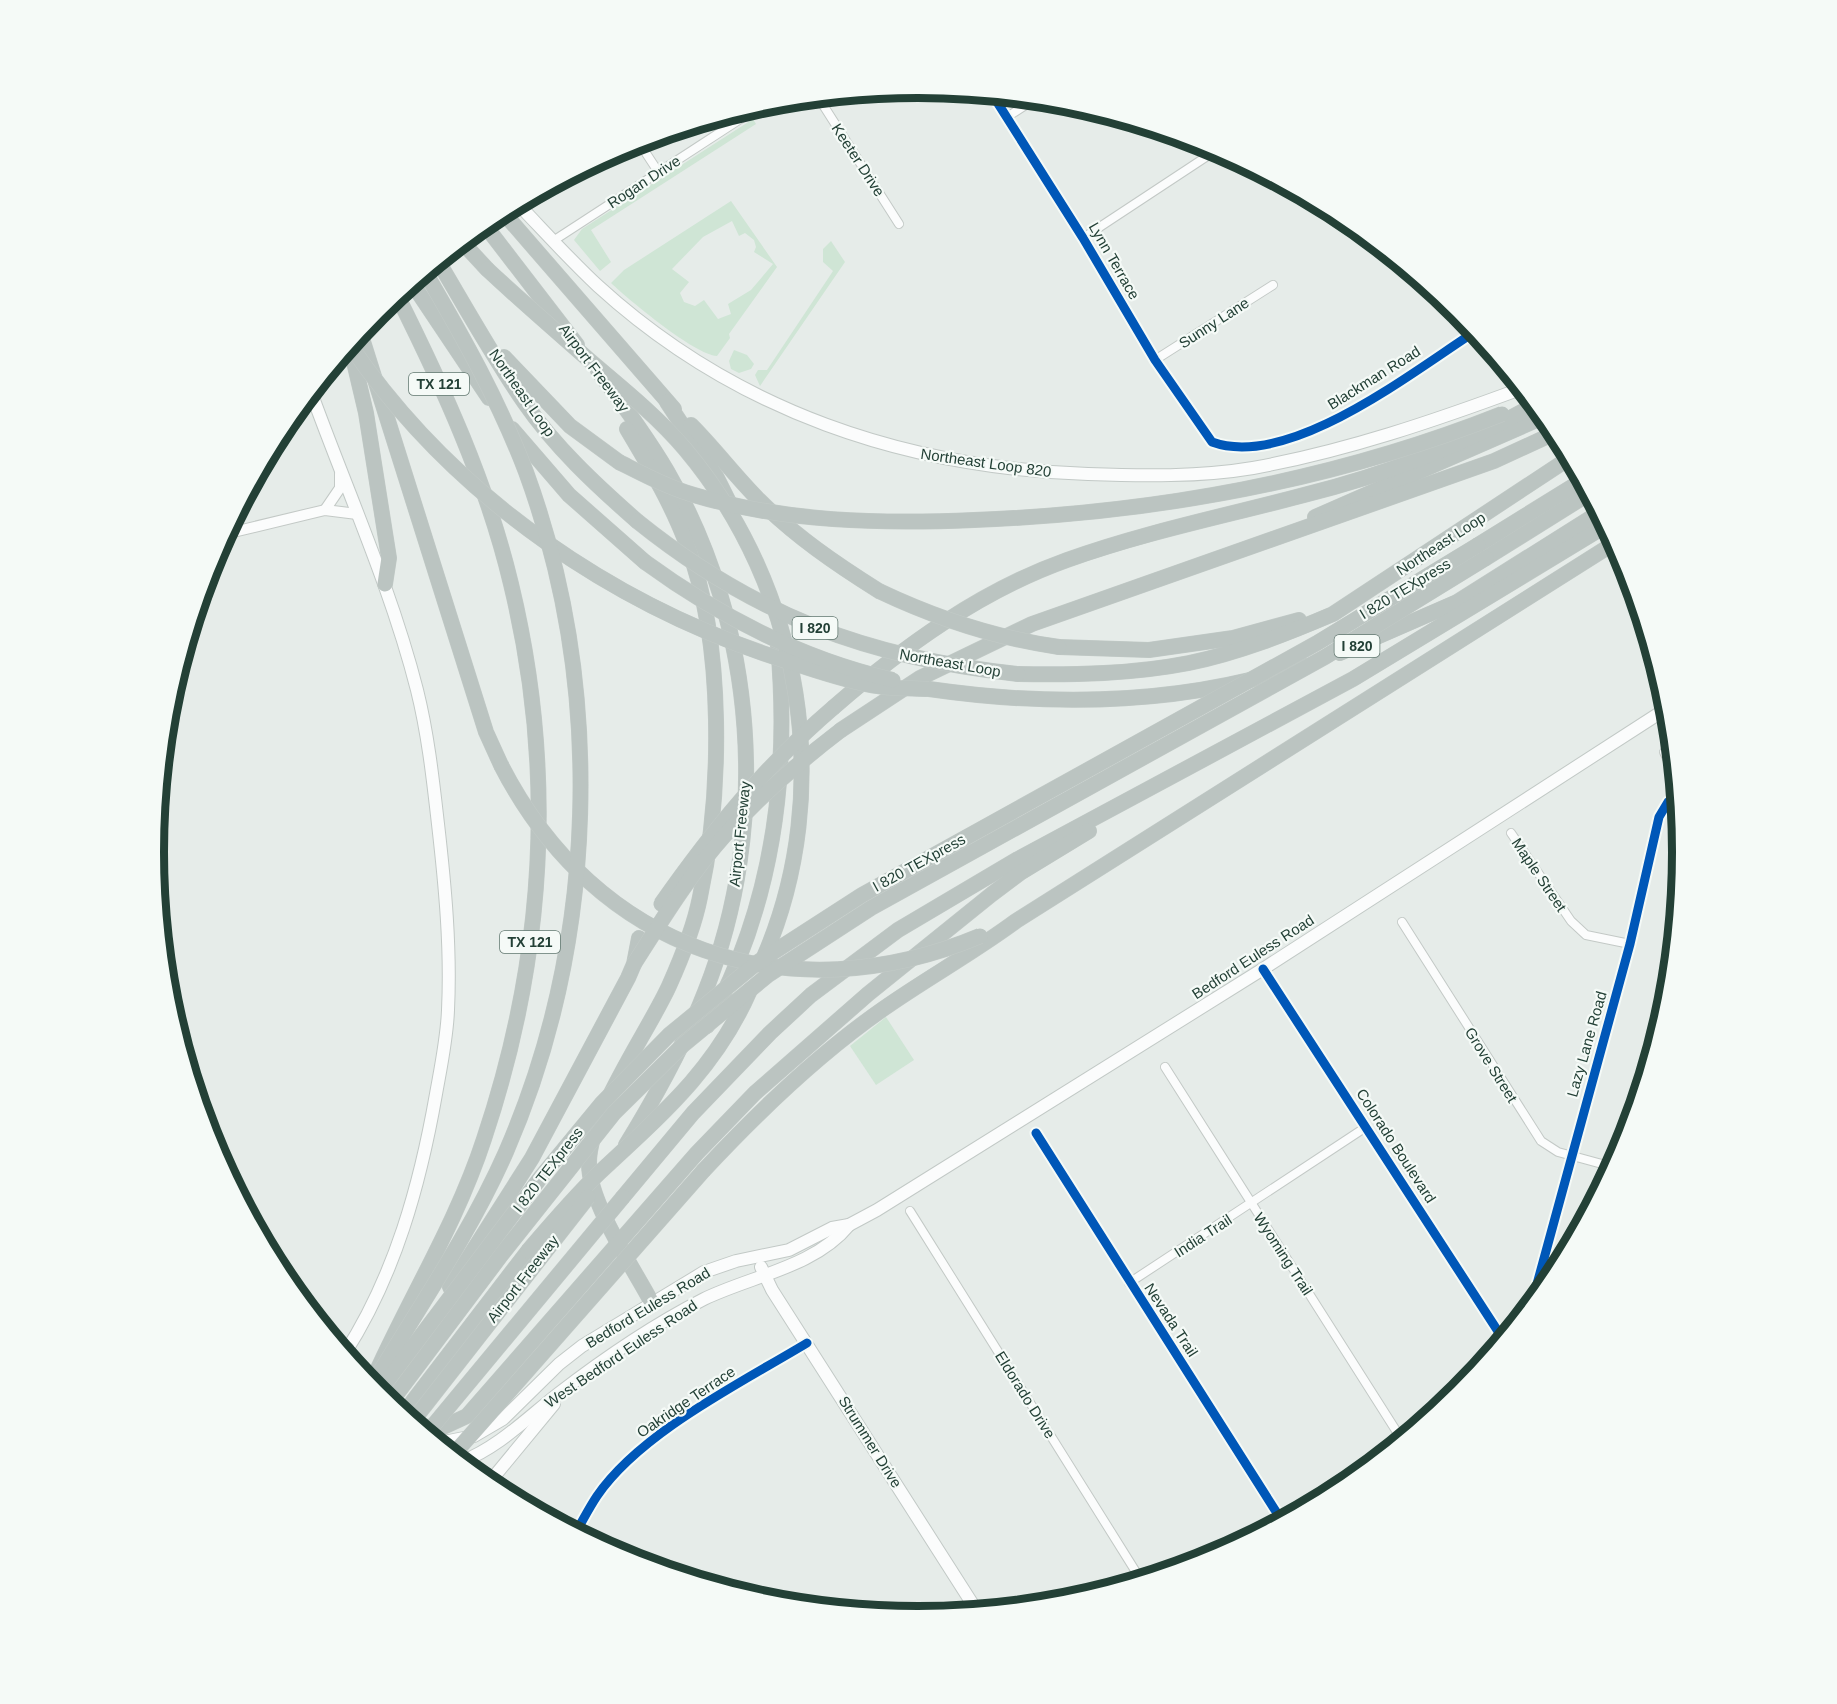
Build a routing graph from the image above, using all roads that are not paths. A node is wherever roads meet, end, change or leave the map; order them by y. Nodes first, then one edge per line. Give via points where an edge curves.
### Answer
1 (997, 102) edge
2 (822, 104) edge
3 (1025, 105) edge
4 (1007, 117) junction
5 (741, 119) edge
6 (644, 150) edge
7 (1208, 156) edge
8 (659, 173) junction
9 (523, 210) edge
10 (509, 219) edge
11 (899, 224) dead end
12 (490, 231) edge
13 (1083, 238) junction
14 (553, 241) junction
15 (467, 247) edge
16 (442, 267) edge
17 (429, 278) edge
18 (1273, 285) dead end
19 (416, 289) edge
20 (401, 303) edge
21 (481, 334) junction
22 (1468, 336) edge
23 (363, 342) edge
24 (355, 351) edge
25 (352, 354) edge
26 (1155, 360) junction
27 (607, 383) junction
28 (1515, 391) edge
29 (314, 401) edge
30 (667, 402) junction
31 (1526, 406) edge
32 (1528, 408) edge
33 (1537, 420) edge
34 (1548, 436) edge
35 (1212, 442) joint
36 (1564, 462) edge
37 (340, 469) junction
38 (1577, 484) edge
39 (1584, 497) edge
40 (325, 510) junction
41 (357, 514) junction
42 (1594, 516) edge
43 (1600, 529) edge
44 (236, 531) edge
45 (1257, 545) junction
46 (1608, 547) edge
47 (1482, 552) junction
48 (385, 584) junction
49 (1333, 614) junction
50 (929, 689) junction
51 (1660, 713) edge
52 (1664, 752) dead end
53 (1667, 759) edge
54 (1671, 800) edge
55 (1114, 806) junction
56 (1511, 833) dead end
57 (1016, 921) junction
58 (1402, 922) dead end
59 (1630, 944) junction
60 (634, 964) junction
61 (1263, 969) junction
62 (1165, 1067) dead end
63 (670, 1070) junction
64 (1366, 1127) junction
65 (1036, 1133) dead end
66 (1570, 1155) junction
67 (1605, 1165) edge
68 (1251, 1204) junction
69 (910, 1210) dead end
70 (849, 1225) junction
71 (620, 1244) junction
72 (758, 1258) junction
73 (764, 1274) junction
74 (1129, 1283) junction
75 (1537, 1284) edge
76 (652, 1303) junction
77 (659, 1326) junction
78 (1499, 1333) edge
79 (807, 1342) junction
80 (349, 1346) edge
81 (376, 1377) edge
82 (377, 1377) edge
83 (378, 1378) edge
84 (571, 1384) junction
85 (384, 1385) edge
86 (396, 1396) edge
87 (408, 1407) edge
88 (417, 1415) edge
89 (431, 1427) edge
90 (431, 1428) edge
91 (1398, 1434) edge
92 (452, 1445) edge
93 (454, 1447) edge
94 (469, 1458) edge
95 (495, 1476) edge
96 (1278, 1515) edge
97 (580, 1526) edge
98 (1137, 1574) edge
99 (973, 1605) edge

1 - 4 street, Lynn Terrace
2 - 11 street, Keeter Drive
3 - 4 street
4 - 13 street, Lynn Terrace
5 - 8 street, Rogan Drive
6 - 8 street
7 - 13 street
8 - 14 street, Rogan Drive
9 - 14 main road, Northeast Loop 820
10 - 30 highway
12 - 27 highway, Airport Freeway
13 - 26 street, Lynn Terrace
14 - 28 main road, Northeast Loop 820 via 599,287 639,319 743,388 834,429 899,450 1015,469 1125,476 1251,468 1412,428
15 - 87 highway, bridge via 665,427 721,496 755,556 785,637 800,717 802,790 788,885 774,934 741,1011 671,1107 592,1181 528,1251
16 - 21 highway, Northeast Loop / I 820
17 - 82 highway, bridge via 500,409 541,518 564,616 575,686 581,803 567,940 553,1011 524,1107 485,1196
18 - 26 street, Sunny Lane
19 - 50 highway, I 820, bridge via 520,441 569,495 645,562 709,605 779,642 882,678
20 - 81 highway, TX 121 via 477,474 511,582 533,696 540,815 532,932 517,1024 499,1090 458,1204
21 - 31 highway, bridge via 570,426 619,462 693,495 795,515 934,522 1038,518 1142,507 1309,476 1406,450
21 - 49 highway, Northeast Loop / I 820, bridge via 525,403 562,449 637,521 730,587 827,633 912,659 1018,674 1102,674 1189,663 1238,650
22 - 35 street, Blackman Road via 1342,417 1305,434 1238,448
23 - 57 highway, bridge via 480,713 501,765 527,812 549,841 590,882 669,934 726,958 766,968 825,971 899,963 950,949
24 - 50 highway, bridge via 389,396 464,475 557,551 611,585 696,627 782,660 871,686
25 - 48 highway via 366,413 389,558
26 - 35 street, Lynn Terrace
27 - 63 highway, Airport Freeway via 667,471 709,560 736,656 744,712 747,771 734,890 706,991
27 - 71 highway via 606,395 652,471 688,546 706,620 715,734 707,858 690,936 660,1006 597,1122 590,1145 588,1166 598,1204
29 - 37 main road
30 - 49 highway, bridge via 790,529 879,591 967,628 1018,641 1118,651 1191,645
30 - 63 highway via 717,478 753,557 778,642 783,739 772,845 754,920 708,1025
32 - 60 highway, bridge via 1505,422 1408,462 1306,495 1149,533 1076,557 959,613 879,668 761,774 725,816 639,938
33 - 45 highway
34 - 45 highway via 1494,461
36 - 49 highway, Northeast Loop / I 820
37 - 40 street via 340,488
37 - 41 main road
38 - 47 highway, I 820 TEXpress
39 - 47 highway, I 820 TEXpress
40 - 41 street
40 - 44 street
41 - 48 main road
42 - 50 highway, Northeast Loop / I 820 via 1457,602 1343,652 1281,672 1140,698 1034,701
43 - 55 highway via 1353,680
45 - 60 highway, bridge via 1032,624 920,678 841,730 787,773 724,837 666,913
46 - 57 highway
47 - 85 highway, I 820 TEXpress, bridge via 862,895 813,924 733,981 669,1035 574,1135
47 - 86 highway, I 820 TEXpress, bridge via 1325,657 871,908 768,975 683,1044 614,1113
48 - 80 main road via 417,692 434,782 444,872 448,1011 426,1150 407,1219 374,1299
51 - 61 main road, Bedford Euless Road
52 - 53 street
54 - 59 street, Lazy Lane Road via 1659,817
55 - 71 highway via 1102,822 1020,873 806,1046 698,1153
55 - 90 highway, bridge via 965,888 854,961 811,995 730,1072
56 - 59 street, Maple Street via 1571,921 1586,935
57 - 92 highway, bridge via 884,1009 771,1100
58 - 66 street, Grove Street via 1535,1134 1548,1148
59 - 66 street, Lazy Lane Road
60 - 83 highway via 532,1158 454,1281
61 - 64 street, Colorado Boulevard
61 - 70 main road, Bedford Euless Road
62 - 68 street, Wyoming Trail
63 - 88 highway, Airport Freeway, bridge via 608,1173
64 - 68 street, India Trail
64 - 78 street, Colorado Boulevard
65 - 74 street, Nevada Trail
66 - 67 street, Grove Street
66 - 75 street, Lazy Lane Road
68 - 74 street, India Trail
68 - 91 street, Wyoming Trail
69 - 98 street, Eldorado Drive
70 - 72 main road, Bedford Euless Road via 832,1228 789,1250
70 - 73 main road, West Bedford Euless Road via 838,1238 811,1255
71 - 76 highway
71 - 89 highway via 467,1416 441,1428
72 - 73 main road, Strummer Drive
72 - 76 main road, Bedford Euless Road via 704,1272
73 - 77 main road, West Bedford Euless Road via 702,1300
73 - 79 main road, Strummer Drive
74 - 96 street, Nevada Trail
76 - 77 main road
76 - 93 main road, Bedford Euless Road via 582,1346 503,1419
77 - 84 main road, West Bedford Euless Road
79 - 97 street, Oakridge Terrace via 687,1416 631,1459 598,1495
79 - 99 main road, Strummer Drive
84 - 94 main road, West Bedford Euless Road via 489,1448
84 - 95 main road

